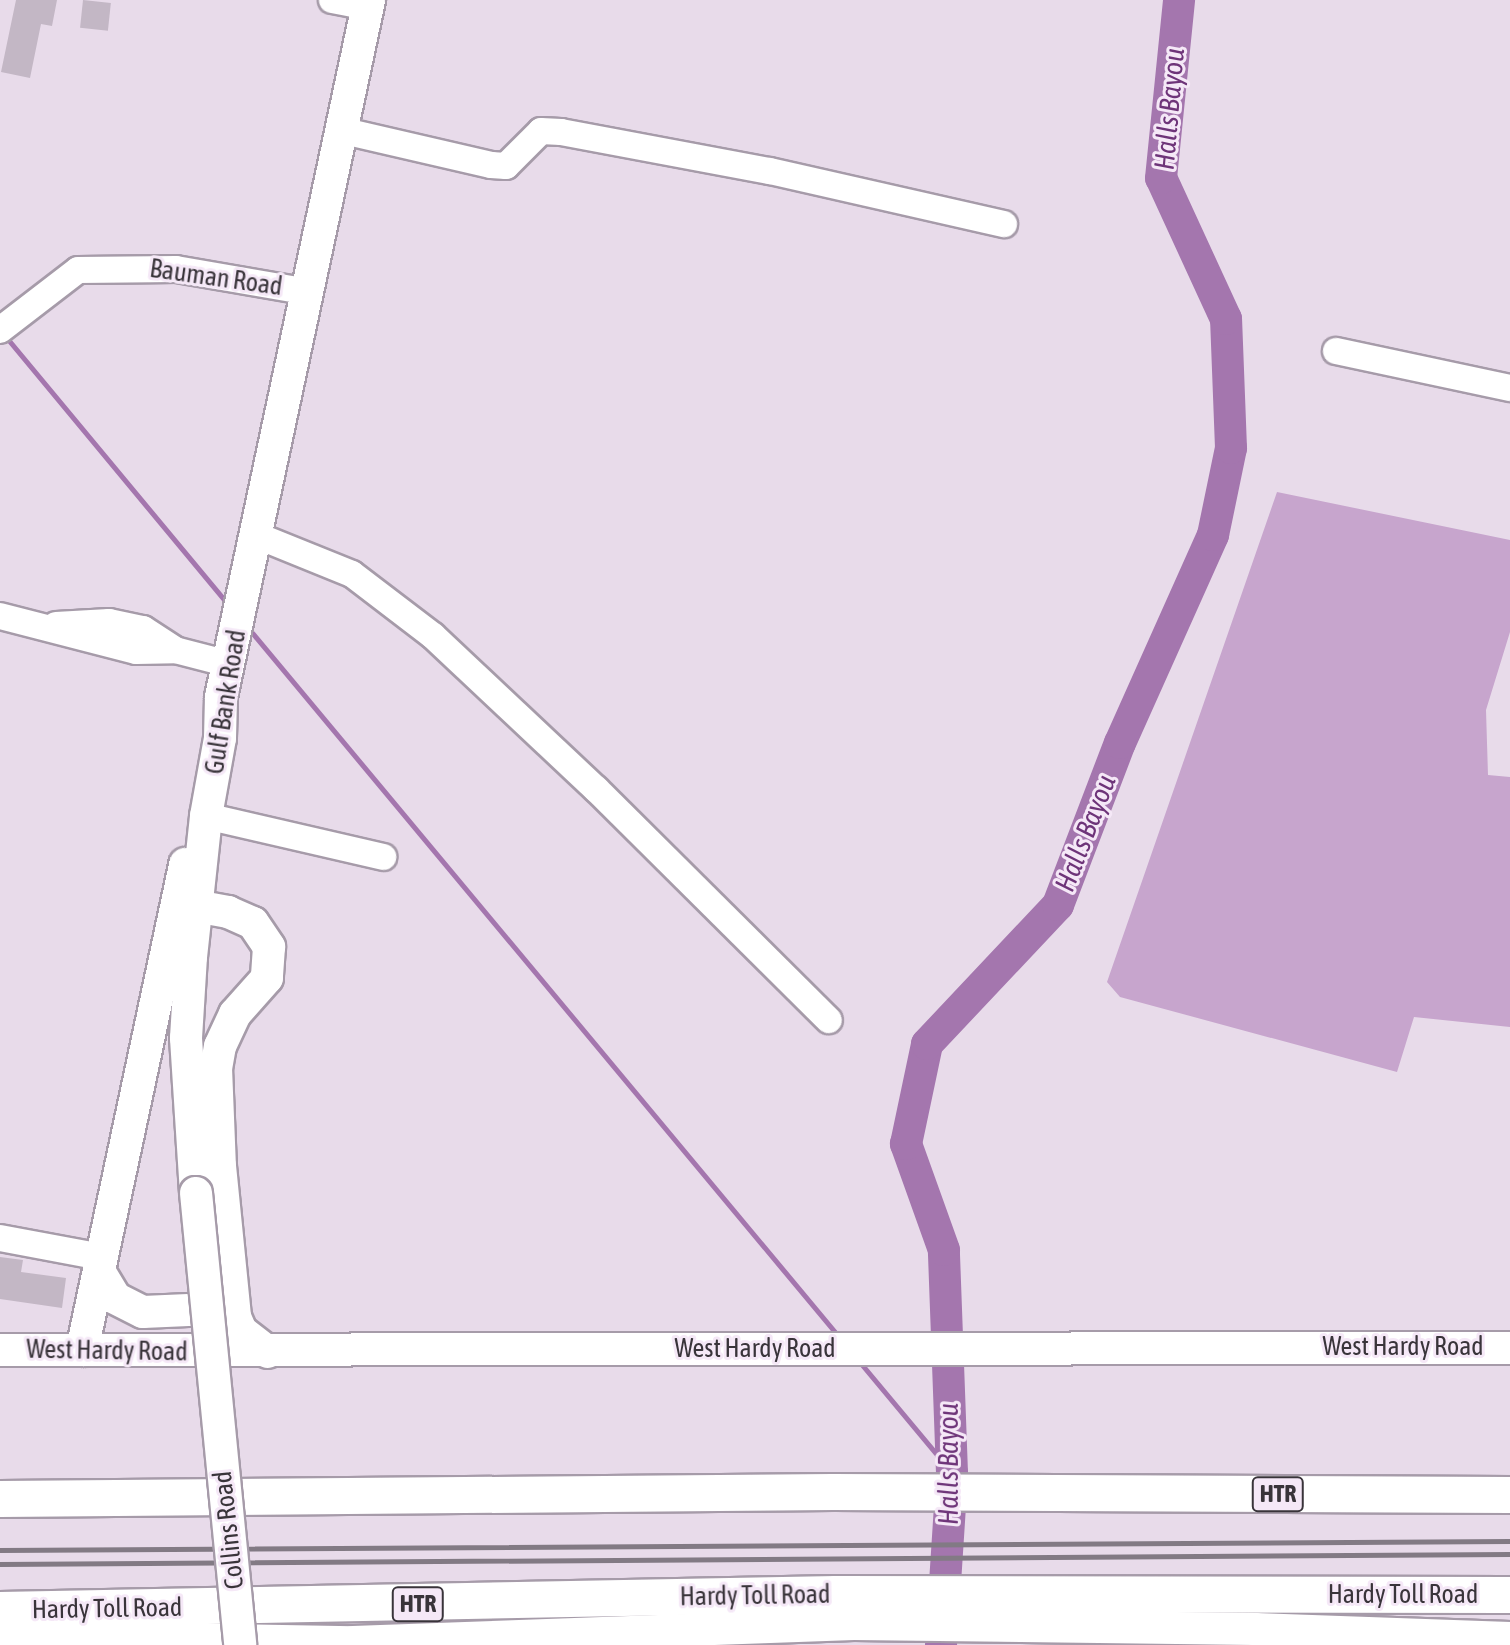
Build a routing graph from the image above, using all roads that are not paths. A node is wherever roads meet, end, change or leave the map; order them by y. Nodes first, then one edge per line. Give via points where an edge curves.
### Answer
1 (332, 0) edge
2 (368, 4) edge
3 (344, 131) junction
4 (1004, 224) dead end
5 (309, 292) junction
6 (0, 330) edge
7 (1336, 351) dead end
8 (1510, 388) edge
9 (255, 549) junction
10 (0, 616) edge
11 (231, 656) junction
12 (221, 697) junction
13 (206, 816) junction
14 (383, 857) dead end
15 (187, 905) junction
16 (829, 1020) dead end
17 (0, 1238) edge
18 (100, 1264) junction
19 (232, 1285) junction
20 (1510, 1348) edge
21 (0, 1350) edge
22 (82, 1350) junction
23 (268, 1352) junction
24 (218, 1415) joint
25 (1510, 1495) edge
26 (0, 1499) edge
27 (1510, 1595) edge
28 (1316, 1596) junction
29 (1510, 1608) edge
30 (845, 1609) junction
31 (0, 1610) edge
32 (0, 1636) edge
33 (1254, 1637) edge
34 (643, 1638) edge
35 (1510, 1638) edge
36 (597, 1639) edge
37 (150, 1643) edge
38 (208, 1643) edge
39 (353, 1643) edge
40 (240, 1645) edge

1 - 2 street
2 - 3 main road, Gulf Bank Road
3 - 4 street via 506,166 541,131 561,132 756,168
3 - 5 main road, Gulf Bank Road
5 - 6 street, Bauman Road via 176,269 78,270
5 - 9 main road, Gulf Bank Road
7 - 8 street
9 - 11 main road, Gulf Bank Road
9 - 16 street via 352,574 433,636
10 - 11 street via 49,626 109,622 143,629 175,650
11 - 12 main road, Gulf Bank Road
12 - 13 main road, Gulf Bank Road via 220,738
12 - 15 main road
13 - 14 street
13 - 15 main road, Gulf Bank Road
15 - 18 main road
15 - 19 main road via 228,912 253,923 269,947 267,978 235,1014 216,1068
15 - 24 main road, Gulf Bank Road, bridge via 186,1038
17 - 18 street
18 - 19 main road via 115,1298 143,1312 211,1309 224,1302
18 - 22 main road
19 - 23 main road via 241,1331
20 - 23 main road, West Hardy Road
21 - 22 main road, West Hardy Road
22 - 23 main road, West Hardy Road
24 - 40 main road, Collins Road, bridge
25 - 26 highway, HTR via 833,1492
27 - 28 highway, Hardy Toll Road / HTR
28 - 29 highway
28 - 30 highway, Hardy Toll Road / HTR via 1052,1592
30 - 31 highway, Hardy Toll Road / HTR
30 - 33 main road via 1033,1626
30 - 34 main road
32 - 37 main road
33 - 35 main road
34 - 36 main road
36 - 39 main road
37 - 38 main road
38 - 39 main road

